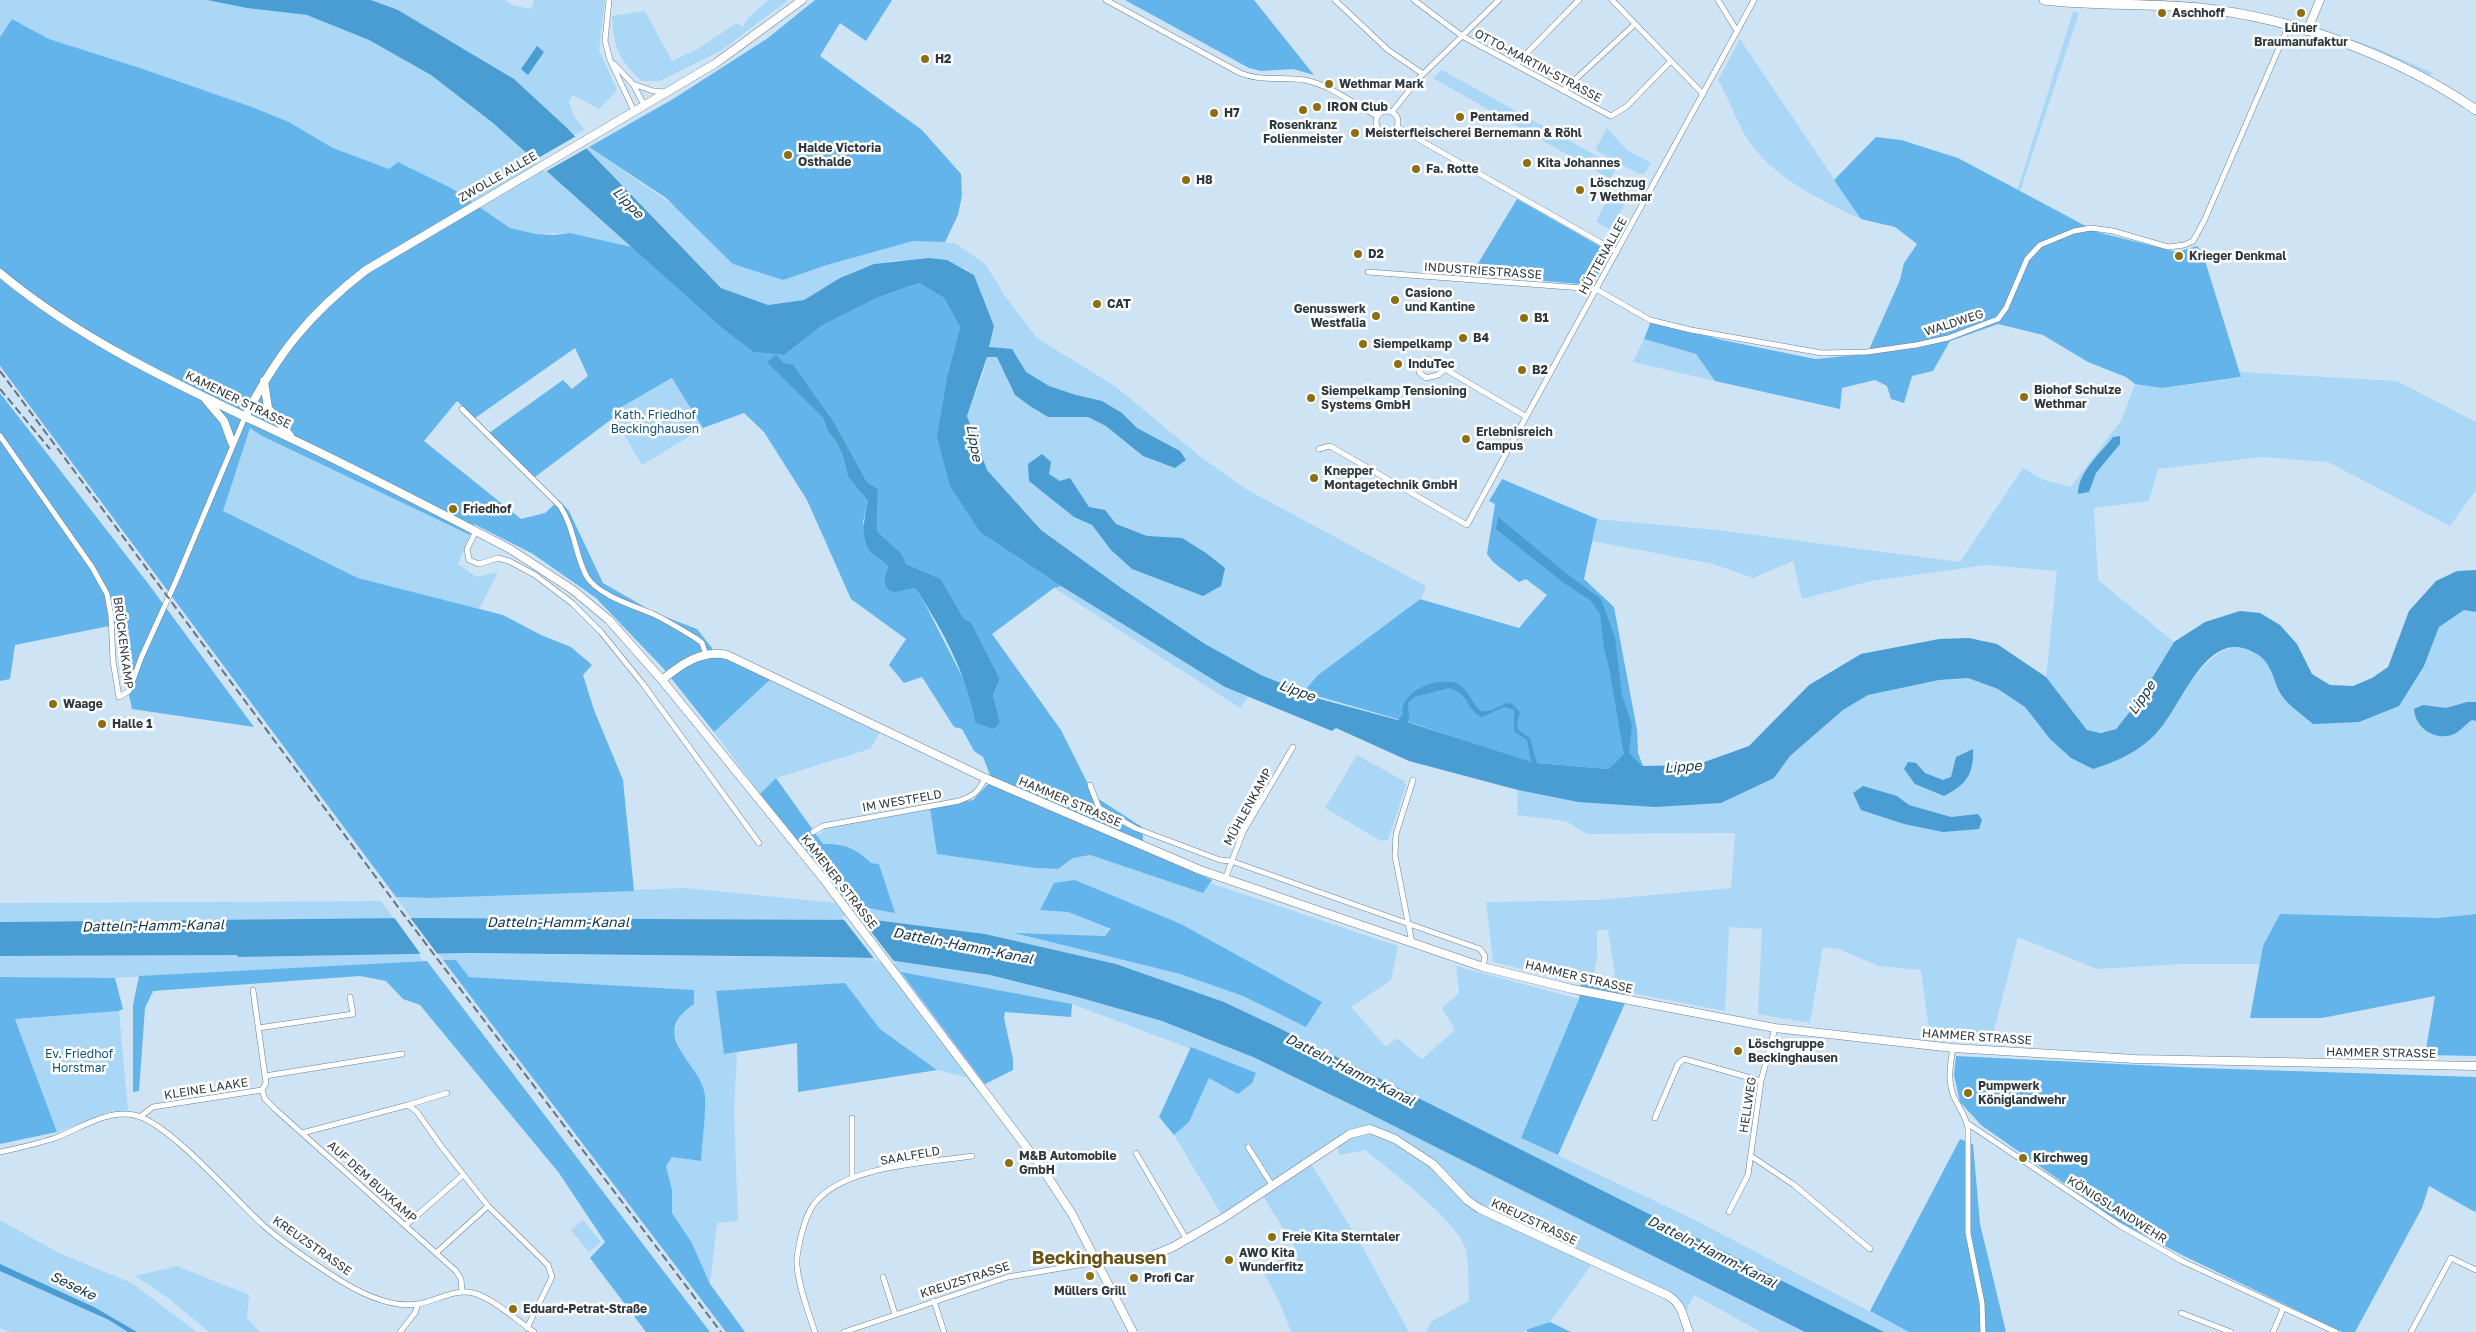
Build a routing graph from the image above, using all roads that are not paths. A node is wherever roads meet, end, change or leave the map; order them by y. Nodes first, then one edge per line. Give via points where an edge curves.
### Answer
1 (609, 0) edge
2 (802, 0) edge
3 (1106, 0) edge
4 (1335, 0) edge
5 (1499, 0) edge
6 (1580, 0) edge
7 (1612, 0) edge
8 (1718, 0) edge
9 (1754, 0) edge
10 (2044, 0) edge
11 (2320, 0) edge
12 (1417, 1) edge
13 (1635, 24) junction
14 (2289, 25) junction
15 (1737, 31) junction
16 (2307, 31) junction
17 (1462, 36) junction
18 (610, 60) junction
19 (1671, 61) junction
20 (1516, 64) junction
21 (1423, 74) junction
22 (633, 84) junction
23 (667, 92) junction
24 (1563, 92) junction
25 (1703, 94) junction
26 (644, 105) junction
27 (2476, 110) edge
28 (634, 111) junction
29 (1392, 112) junction
30 (1377, 116) junction
31 (1396, 127) junction
32 (1617, 252) junction
33 (1368, 272) dead end
34 (0, 273) edge
35 (1596, 289) junction
36 (1445, 369) junction
37 (264, 381) junction
38 (201, 395) junction
39 (462, 409) dead end
40 (1525, 416) junction
41 (245, 417) junction
42 (0, 436) edge
43 (293, 440) junction
44 (232, 443) junction
45 (1319, 449) dead end
46 (476, 531) junction
47 (706, 654) junction
48 (662, 680) junction
49 (1293, 747) dead end
50 (985, 778) junction
51 (1413, 780) dead end
52 (1090, 785) dead end
53 (813, 832) dead end
54 (760, 843) dead end
55 (1230, 861) junction
56 (1225, 879) junction
57 (1410, 926) junction
58 (1412, 943) junction
59 (1483, 967) junction
60 (253, 990) dead end
61 (350, 997) dead end
62 (258, 1028) junction
63 (1775, 1028) junction
64 (1953, 1048) junction
65 (402, 1054) dead end
66 (2476, 1066) edge
67 (265, 1076) junction
68 (1760, 1080) junction
69 (262, 1090) junction
70 (447, 1093) dead end
71 (408, 1105) junction
72 (141, 1116) junction
73 (852, 1118) dead end
74 (1655, 1118) dead end
75 (1967, 1123) junction
76 (302, 1133) junction
77 (1248, 1147) dead end
78 (0, 1152) edge
79 (1136, 1152) dead end
80 (972, 1156) dead end
81 (1750, 1156) junction
82 (463, 1175) junction
83 (852, 1178) junction
84 (1272, 1185) junction
85 (488, 1206) junction
86 (1729, 1212) dead end
87 (406, 1225) junction
88 (1187, 1240) junction
89 (1870, 1249) dead end
90 (436, 1253) junction
91 (1097, 1262) junction
92 (2476, 1270) edge
93 (883, 1277) dead end
94 (462, 1292) junction
95 (934, 1301) junction
96 (418, 1304) junction
97 (2283, 1309) junction
98 (2181, 1313) dead end
99 (895, 1314) junction
100 (527, 1328) junction
101 (400, 1332) edge
102 (534, 1332) edge
103 (815, 1332) edge
104 (844, 1332) edge
105 (944, 1332) edge
106 (1133, 1332) edge
107 (1689, 1332) edge
108 (1983, 1332) edge
109 (2231, 1332) edge
110 (2273, 1332) edge
111 (2336, 1332) edge
112 (2411, 1332) edge

1 - 18 street via 606,41
2 - 23 main road, ZWOLLE ALLEE via 741,46
3 - 30 street via 1240,73 1261,79 1310,81
4 - 21 street via 1388,50
5 - 17 street
6 - 20 street
7 - 13 street
8 - 15 street
9 - 15 street, HÜTTENALLEE
10 - 14 main road via 2198,8
11 - 16 main road
12 - 17 street, OTTO-MARTIN-STRASSE
13 - 19 street
13 - 24 street
14 - 16 main road
14 - 35 street, WALDWEG via 2193,241 2168,247 2113,231 2091,228 2074,231 2040,245 2027,259 2002,315 1980,326 1916,346 1822,353 1734,339 1650,320
15 - 25 street, HÜTTENALLEE
16 - 27 main road via 2414,72
17 - 20 street, OTTO-MARTIN-STRASSE
17 - 21 street
18 - 22 street
18 - 28 street
19 - 24 street, OTTO-MARTIN-STRASSE via 1626,107 1611,116
19 - 25 street
20 - 24 street, OTTO-MARTIN-STRASSE
21 - 29 street
22 - 23 street
22 - 26 street
23 - 26 main road, ZWOLLE ALLEE
25 - 32 street, HÜTTENALLEE
26 - 28 main road, ZWOLLE ALLEE
28 - 37 main road, ZWOLLE ALLEE via 388,256 343,288 299,332
29 - 30 street via 1386,111
29 - 31 street via 1397,117
30 - 31 street via 1377,126 1381,131 1388,133
31 - 32 street
32 - 35 street, HÜTTENALLEE
33 - 35 street, INDUSTRIESTRASSE
34 - 38 main road, KAMENER STRASSE via 95,338
35 - 40 street, HÜTTENALLEE
36 - 36 street via 1428,359 1419,372 1426,378 1432,378
36 - 40 street
37 - 41 main road, ZWOLLE ALLEE
37 - 43 main road via 268,408
38 - 41 main road, KAMENER STRASSE
38 - 44 main road via 224,421
39 - 47 street via 560,506 590,582 697,638
40 - 45 street, HÜTTENALLEE via 1467,525 1330,446
41 - 43 main road, KAMENER STRASSE
41 - 44 street, BRÜCKENKAMP
42 - 44 street, BRÜCKENKAMP via 92,567 107,594 119,697 129,691
43 - 46 main road, KAMENER STRASSE
46 - 48 main road, KAMENER STRASSE via 529,560 595,608
46 - 54 street via 467,549 469,560 479,564 498,558 509,561 536,575 572,603 601,632 643,684
47 - 48 main road
47 - 50 main road, HAMMER STRASSE via 720,653 734,658
48 - 91 main road, KAMENER STRASSE via 840,900 1040,1165 1072,1214
49 - 55 street, MÜHLENKAMP via 1243,832
50 - 53 street, IM WESTFELD via 974,796 959,801 823,826
50 - 56 main road, HAMMER STRASSE
51 - 57 street via 1396,834 1395,856
52 - 55 street, HAMMER STRASSE via 1099,808 1135,828
55 - 56 street, MÜHLENKAMP
55 - 57 street, HAMMER STRASSE
56 - 58 main road, HAMMER STRASSE
57 - 58 street
57 - 59 street, HAMMER STRASSE via 1480,949 1485,956
58 - 59 main road, HAMMER STRASSE
59 - 63 main road, HAMMER STRASSE via 1593,994
60 - 62 street, KLEINE LAAKE
61 - 62 street via 353,1014
62 - 67 street, KLEINE LAAKE
63 - 64 main road, HAMMER STRASSE
63 - 68 street, HELLWEG
64 - 66 main road, HAMMER STRASSE via 2136,1059
64 - 75 street, KÖNIGSLANDWEHR via 1950,1082
65 - 67 street, KLEINE LAAKE
67 - 69 street, KLEINE LAAKE
68 - 74 street via 1684,1059 1678,1064
68 - 81 street, HELLWEG
69 - 72 street, KLEINE LAAKE via 153,1107
69 - 76 street, AUF DEM BUXKAMP via 265,1099
70 - 71 street
71 - 76 street
71 - 82 street via 418,1112
72 - 78 street, KREUZSTRASSE via 112,1116 47,1140
72 - 96 street, KREUZSTRASSE via 187,1150 276,1236 331,1275 375,1298
73 - 83 street
75 - 97 street, KÖNIGSLANDWEHR via 2119,1225 2182,1262
75 - 108 street via 1968,1232 1982,1303
76 - 87 street, AUF DEM BUXKAMP
77 - 84 street
79 - 88 street
80 - 83 street, SAALFELD via 896,1167
81 - 86 street, HELLWEG via 1748,1175
81 - 89 street via 1794,1185
82 - 85 street
82 - 87 street
83 - 103 street, SAALFELD via 828,1191 814,1204 796,1255
84 - 88 main road, KREUZSTRASSE
84 - 107 main road, KREUZSTRASSE via 1350,1134 1378,1131 1433,1164 1480,1209 1669,1296 1679,1303
85 - 90 street
85 - 100 street via 552,1272
87 - 90 street, AUF DEM BUXKAMP
88 - 91 main road, KREUZSTRASSE via 1144,1259
90 - 94 street, AUF DEM BUXKAMP via 459,1274
91 - 95 street, KREUZSTRASSE via 1008,1277
91 - 106 main road, KAMENER STRASSE
92 - 112 street via 2451,1258
93 - 99 street
94 - 96 street, KREUZSTRASSE
94 - 100 street via 479,1295
95 - 99 street, KREUZSTRASSE
95 - 105 street
96 - 101 street
97 - 110 street
97 - 111 street, KÖNIGSLANDWEHR
98 - 109 street
99 - 104 street, KREUZSTRASSE
100 - 102 street

